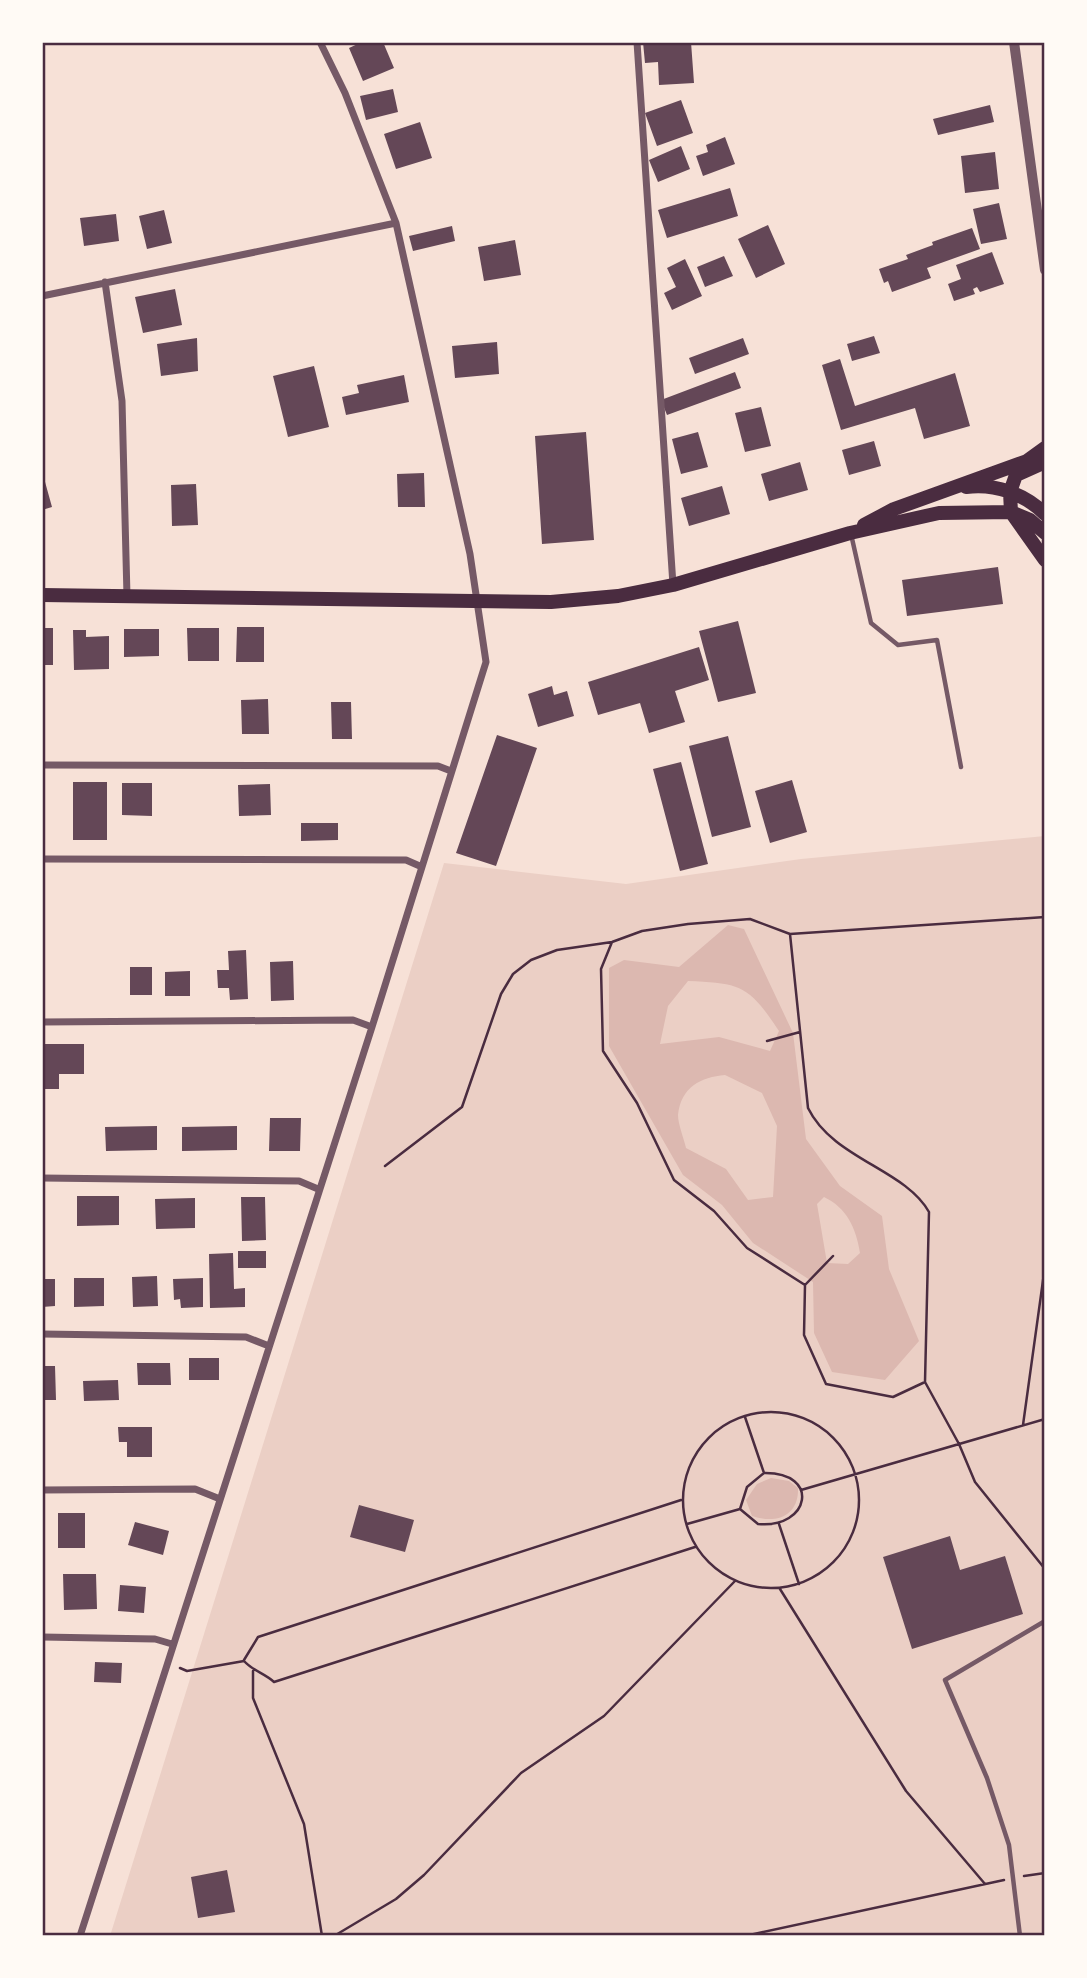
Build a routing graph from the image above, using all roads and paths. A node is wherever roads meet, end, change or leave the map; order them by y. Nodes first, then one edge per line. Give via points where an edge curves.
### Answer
1 (320, 42) edge
2 (637, 42) edge
3 (1014, 42) edge
4 (396, 223) junction
5 (1045, 270) edge
6 (105, 282) junction
7 (42, 296) edge
8 (1045, 457) edge
9 (948, 489) junction
10 (1010, 492) junction
11 (1011, 512) junction
12 (1045, 514) edge
13 (850, 533) junction
14 (1045, 533) edge
15 (1045, 560) edge
16 (673, 585) junction
17 (43, 595) edge
18 (127, 596) junction
19 (479, 600) junction
20 (42, 765) edge
21 (961, 766) dead end
22 (451, 771) junction
23 (42, 859) edge
24 (422, 866) junction
25 (1045, 917) edge
26 (789, 934) junction
27 (612, 942) junction
28 (42, 1022) edge
29 (372, 1027) junction
30 (800, 1032) junction
31 (767, 1041) dead end
32 (385, 1166) dead end
33 (42, 1178) edge
34 (318, 1189) junction
35 (833, 1256) dead end
36 (1045, 1266) edge
37 (805, 1285) junction
38 (42, 1334) edge
39 (269, 1346) junction
40 (925, 1382) junction
41 (744, 1416) junction
42 (1045, 1419) edge
43 (1023, 1425) junction
44 (959, 1444) junction
45 (764, 1473) junction
46 (855, 1474) junction
47 (42, 1490) edge
48 (801, 1490) junction
49 (220, 1499) junction
50 (681, 1500) junction
51 (740, 1508) junction
52 (687, 1524) junction
53 (779, 1524) junction
54 (695, 1547) junction
55 (1045, 1569) edge
56 (736, 1580) junction
57 (799, 1584) junction
58 (779, 1588) junction
59 (1045, 1621) edge
60 (42, 1637) edge
61 (172, 1644) junction
62 (244, 1661) junction
63 (167, 1662) junction
64 (253, 1671) junction
65 (1045, 1873) edge
66 (1014, 1878) junction
67 (985, 1884) junction
68 (80, 1936) edge
69 (322, 1936) edge
70 (334, 1936) edge
71 (745, 1936) edge
72 (1020, 1936) edge

1 - 4 street
2 - 16 street
3 - 5 street
4 - 6 street
4 - 19 street
6 - 7 street
6 - 18 street via 122,401
8 - 9 main road
8 - 10 main road via 1016,475
9 - 10 main road via 978,485
9 - 13 main road via 894,509
10 - 11 main road
10 - 12 main road
11 - 13 main road via 939,513
11 - 14 main road
11 - 15 main road
13 - 16 main road
13 - 21 lane via 872,623 898,645 937,640
16 - 19 main road via 551,602
17 - 18 main road
18 - 19 main road
19 - 22 street via 485,662
20 - 22 street via 438,766
22 - 24 street
23 - 24 street via 405,860
24 - 29 street
25 - 26 path
26 - 27 path via 750,919 642,931
26 - 30 path
27 - 32 path via 557,950 531,960 513,974 501,994 462,1107
27 - 37 path via 601,969 603,1051 637,1103 674,1180 713,1211 747,1248
28 - 29 street via 353,1020
29 - 34 street
30 - 31 path
30 - 40 path via 808,1108 815,1122 825,1134 925,1204 929,1212
33 - 34 street via 299,1181
34 - 39 street
35 - 37 path
36 - 43 path
37 - 40 path via 804,1335 826,1384 893,1397
38 - 39 street via 246,1337
39 - 49 street
40 - 44 path
41 - 45 path
41 - 46 path via 767,1411 811,1421 845,1450
41 - 50 path via 722,1426 704,1443 691,1464
42 - 43 path
43 - 44 path
44 - 46 path
44 - 55 path via 975,1482
45 - 48 path via 796,1480
45 - 51 path via 747,1488
46 - 48 path
46 - 57 path via 860,1498 856,1525 844,1550 825,1570
47 - 49 street via 195,1489
48 - 53 path via 798,1510
49 - 61 street
50 - 52 path
50 - 62 path via 258,1637
51 - 52 path
51 - 53 path via 758,1524
52 - 54 path
53 - 57 path
54 - 56 path
54 - 64 path via 274,1682
56 - 58 path
56 - 70 path via 604,1716 521,1773 396,1899
57 - 58 path
58 - 67 path via 906,1791
59 - 66 lane via 945,1680 987,1778 1009,1845
60 - 61 street via 155,1639
61 - 63 street
62 - 63 path via 187,1671
62 - 64 path
63 - 68 street
64 - 69 path via 253,1698 304,1824
65 - 66 path
66 - 67 path
66 - 72 lane
67 - 71 path

